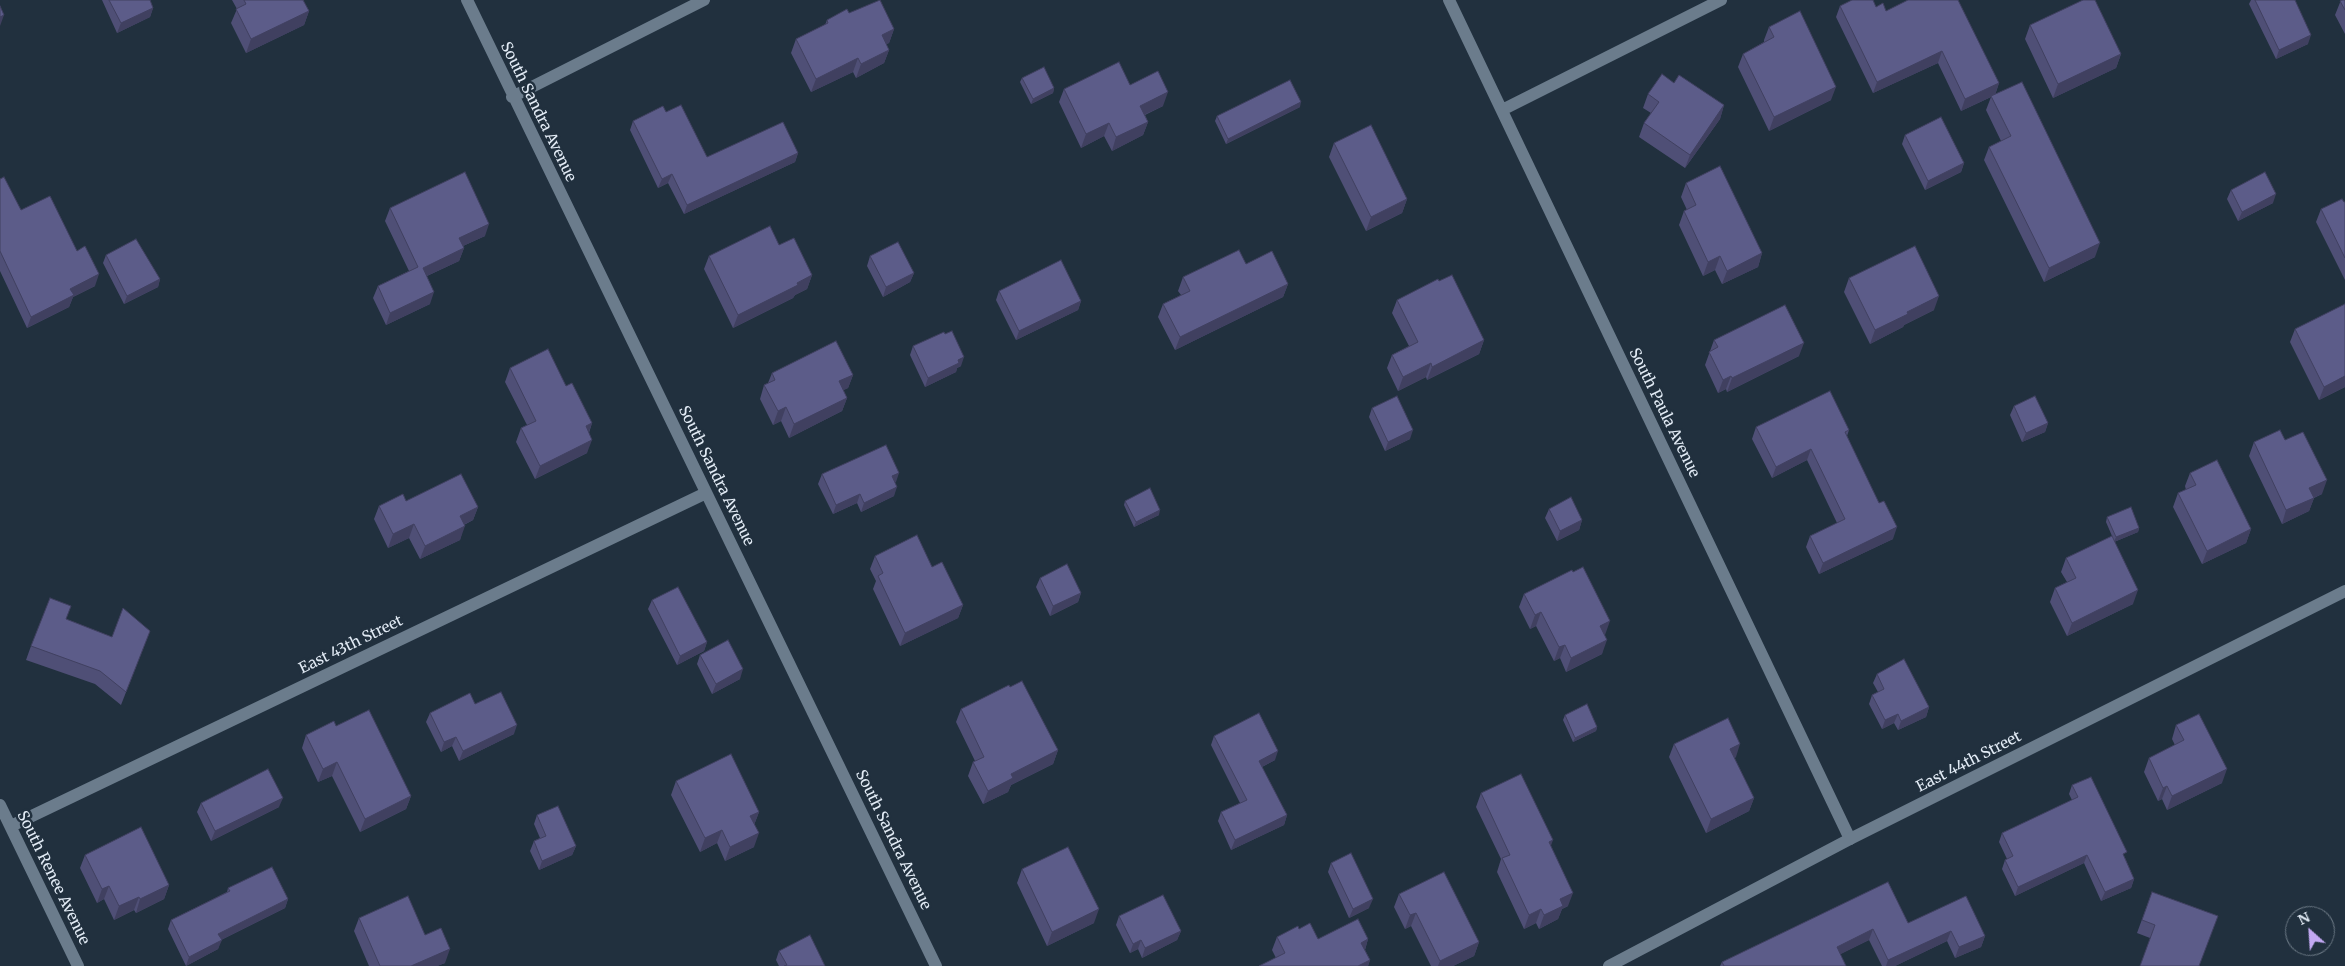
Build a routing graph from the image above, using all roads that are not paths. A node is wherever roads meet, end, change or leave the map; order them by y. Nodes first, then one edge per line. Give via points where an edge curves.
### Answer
1 (467, 0) edge
2 (704, 0) edge
3 (1449, 0) edge
4 (1721, 0) edge
5 (512, 96) junction
6 (1502, 110) junction
7 (706, 493) junction
8 (2345, 591) edge
9 (0, 805) edge
10 (11, 826) junction
11 (1850, 839) junction
12 (78, 966) edge
13 (936, 966) edge
14 (1609, 966) edge

1 - 5 street, South Sandra Avenue
2 - 5 street
3 - 6 street, South Paula Avenue
4 - 6 street
5 - 7 street, South Sandra Avenue
6 - 11 street, South Paula Avenue
7 - 10 street, East 43th Street
7 - 13 street, South Sandra Avenue
8 - 11 street, East 44th Street
9 - 10 street, South Renee Avenue
10 - 12 street, South Renee Avenue
11 - 14 street, East 44th Street

